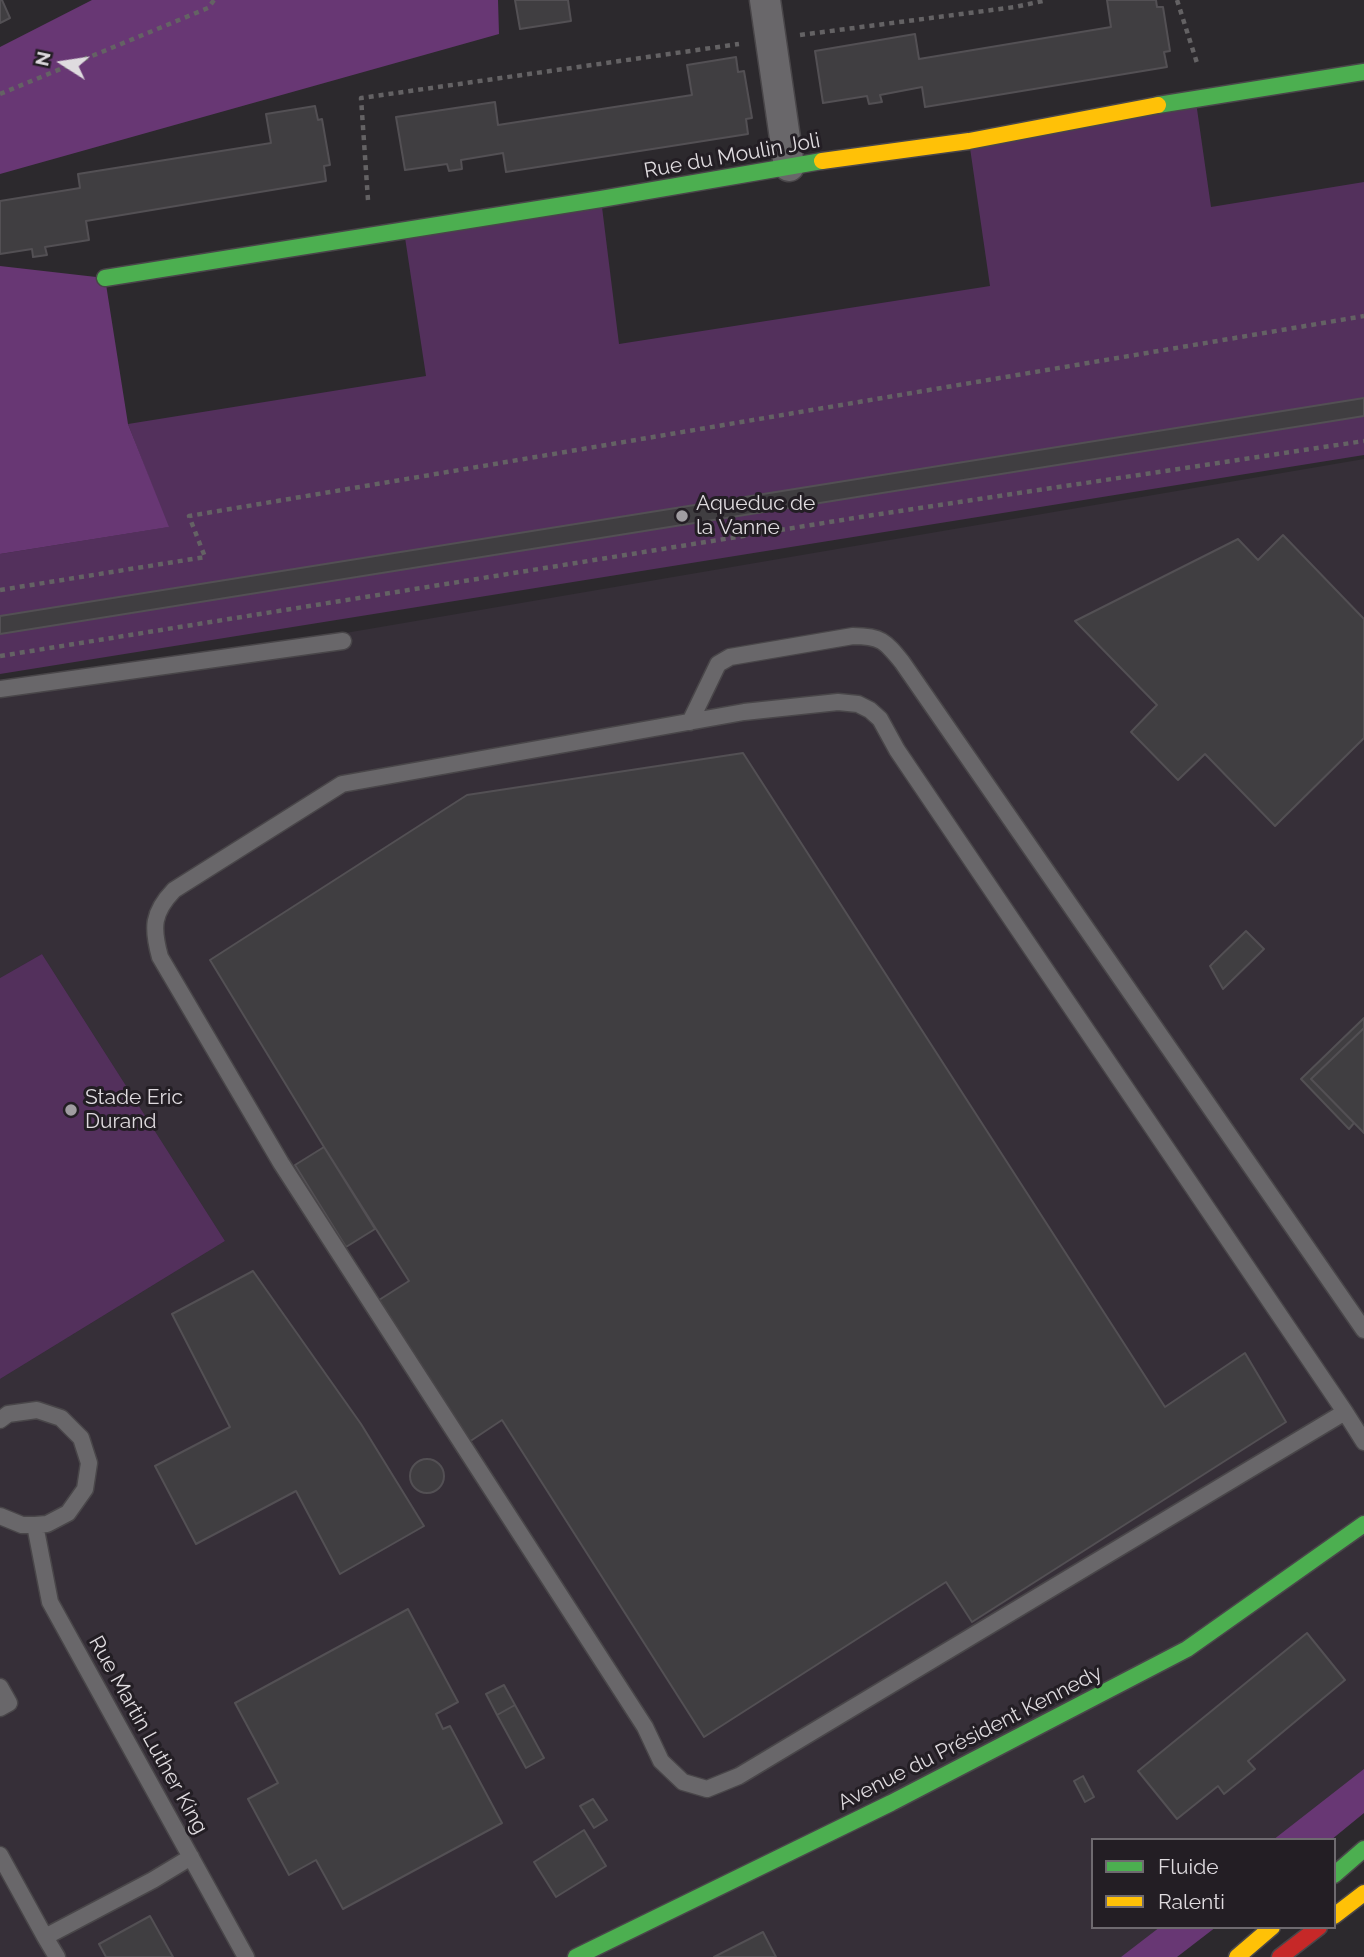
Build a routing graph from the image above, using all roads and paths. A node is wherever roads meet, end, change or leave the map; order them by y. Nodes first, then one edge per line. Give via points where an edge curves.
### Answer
1 (214, 0) edge
2 (765, 0) edge
3 (1046, 0) edge
4 (1177, 0) edge
5 (771, 39) junction
6 (1364, 72) edge
7 (0, 94) edge
8 (1207, 96) junction
9 (789, 166) junction
10 (370, 236) junction
11 (106, 278) dead end
12 (1364, 316) edge
13 (1364, 441) edge
14 (0, 590) edge
15 (342, 641) dead end
16 (0, 656) edge
17 (0, 690) edge
18 (690, 722) junction
19 (1364, 1330) edge
20 (1345, 1412) junction
21 (0, 1420) edge
22 (1364, 1442) edge
23 (0, 1517) edge
24 (1364, 1524) edge
25 (35, 1525) junction
26 (0, 1687) edge
27 (0, 1708) edge
28 (1364, 1849) edge
29 (0, 1855) edge
30 (191, 1857) junction
31 (1336, 1873) edge
32 (15, 1882) junction
33 (0, 1891) edge
34 (1364, 1893) edge
35 (1336, 1914) edge
36 (1270, 1929) edge
37 (1316, 1929) edge
38 (46, 1937) junction
39 (53, 1956) edge
40 (246, 1957) edge
41 (576, 1957) edge
42 (1237, 1957) edge
43 (1280, 1957) edge

1 - 7 path via 208,8
2 - 5 street
3 - 5 path
4 - 8 path
5 - 9 street
5 - 10 path via 361,98
6 - 8 main road, Rue du Moulin Joli
8 - 9 main road, Rue du Moulin Joli via 969,141
9 - 10 main road, Rue du Moulin Joli
10 - 11 main road, Rue du Moulin Joli
12 - 14 path via 189,516 205,557
13 - 16 path
15 - 17 lane
18 - 19 lane via 718,664 730,657 853,636 885,641
18 - 20 lane via 838,702 858,704 880,719
18 - 20 lane via 342,784 174,890 160,907 154,935 160,957 281,1163 645,1727 661,1760 683,1782 707,1789 739,1776
20 - 22 lane
21 - 25 lane via 8,1414 37,1410 61,1418 81,1438 89,1463 85,1489 68,1513
23 - 25 lane
24 - 41 main road, Avenue du Président Kennedy via 1187,1649 891,1803
25 - 30 lane, Rue Martin Luther King via 50,1602
26 - 27 lane via 9,1703
28 - 31 main road
29 - 32 lane
30 - 38 lane
30 - 40 lane, Rue Martin Luther King
32 - 33 lane
32 - 38 lane
34 - 35 main road
36 - 42 main road
37 - 43 main road
38 - 39 lane

